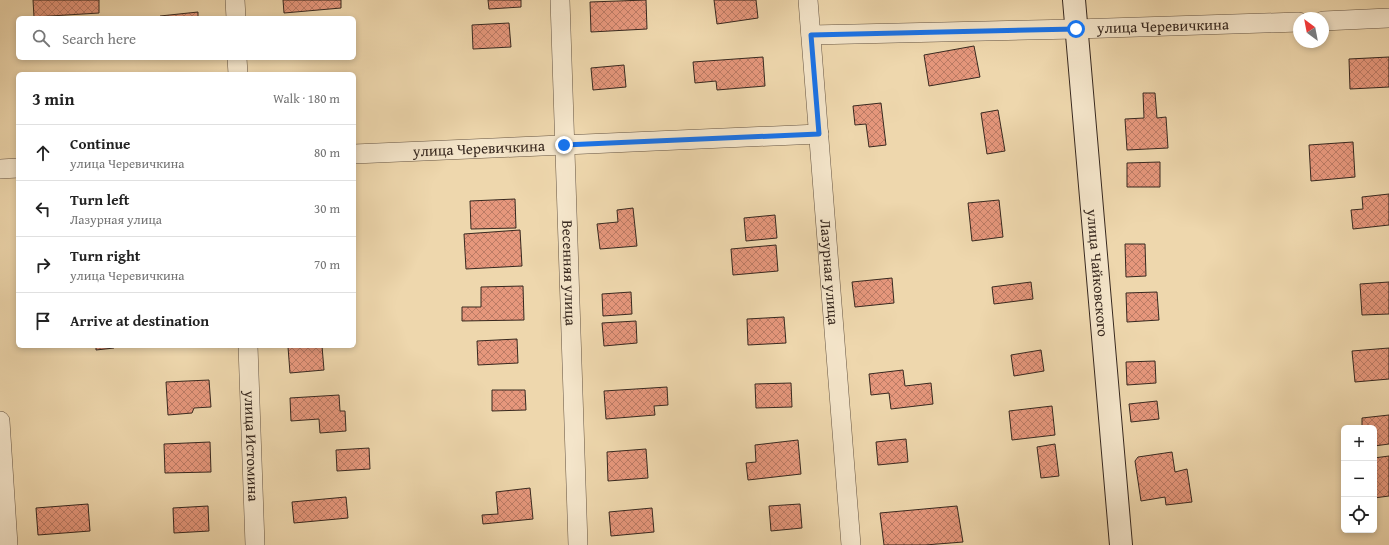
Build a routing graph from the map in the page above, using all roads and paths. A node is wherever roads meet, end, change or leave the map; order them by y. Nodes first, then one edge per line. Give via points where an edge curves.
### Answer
1 (235, 0) edge
2 (560, 0) edge
3 (808, 0) edge
4 (1074, 0) edge
5 (236, 16) edge
6 (1389, 18) edge
7 (1329, 21) edge
8 (1293, 22) edge
9 (1076, 29) junction
10 (811, 35) junction
11 (237, 60) edge
12 (238, 72) edge
13 (819, 134) junction
14 (564, 145) junction
15 (356, 154) edge
16 (16, 168) edge
17 (0, 169) edge
18 (248, 348) edge
19 (0, 421) edge
20 (8, 545) edge
21 (255, 545) edge
22 (578, 545) edge
23 (851, 545) edge
24 (1121, 545) edge

1 - 5 street
2 - 14 street, Весенняя улица
3 - 10 street, Лазурная улица
4 - 9 main road, улица Чайковского
6 - 7 street
8 - 9 street, улица Черевичкина
9 - 10 street, улица Черевичкина
9 - 24 main road, улица Чайковского
10 - 13 street, Лазурная улица
11 - 12 street
13 - 14 street, улица Черевичкина
13 - 23 street, Лазурная улица
14 - 15 street, улица Черевичкина
14 - 22 street, Весенняя улица
16 - 17 street
18 - 21 street, улица Истомина
19 - 20 street

